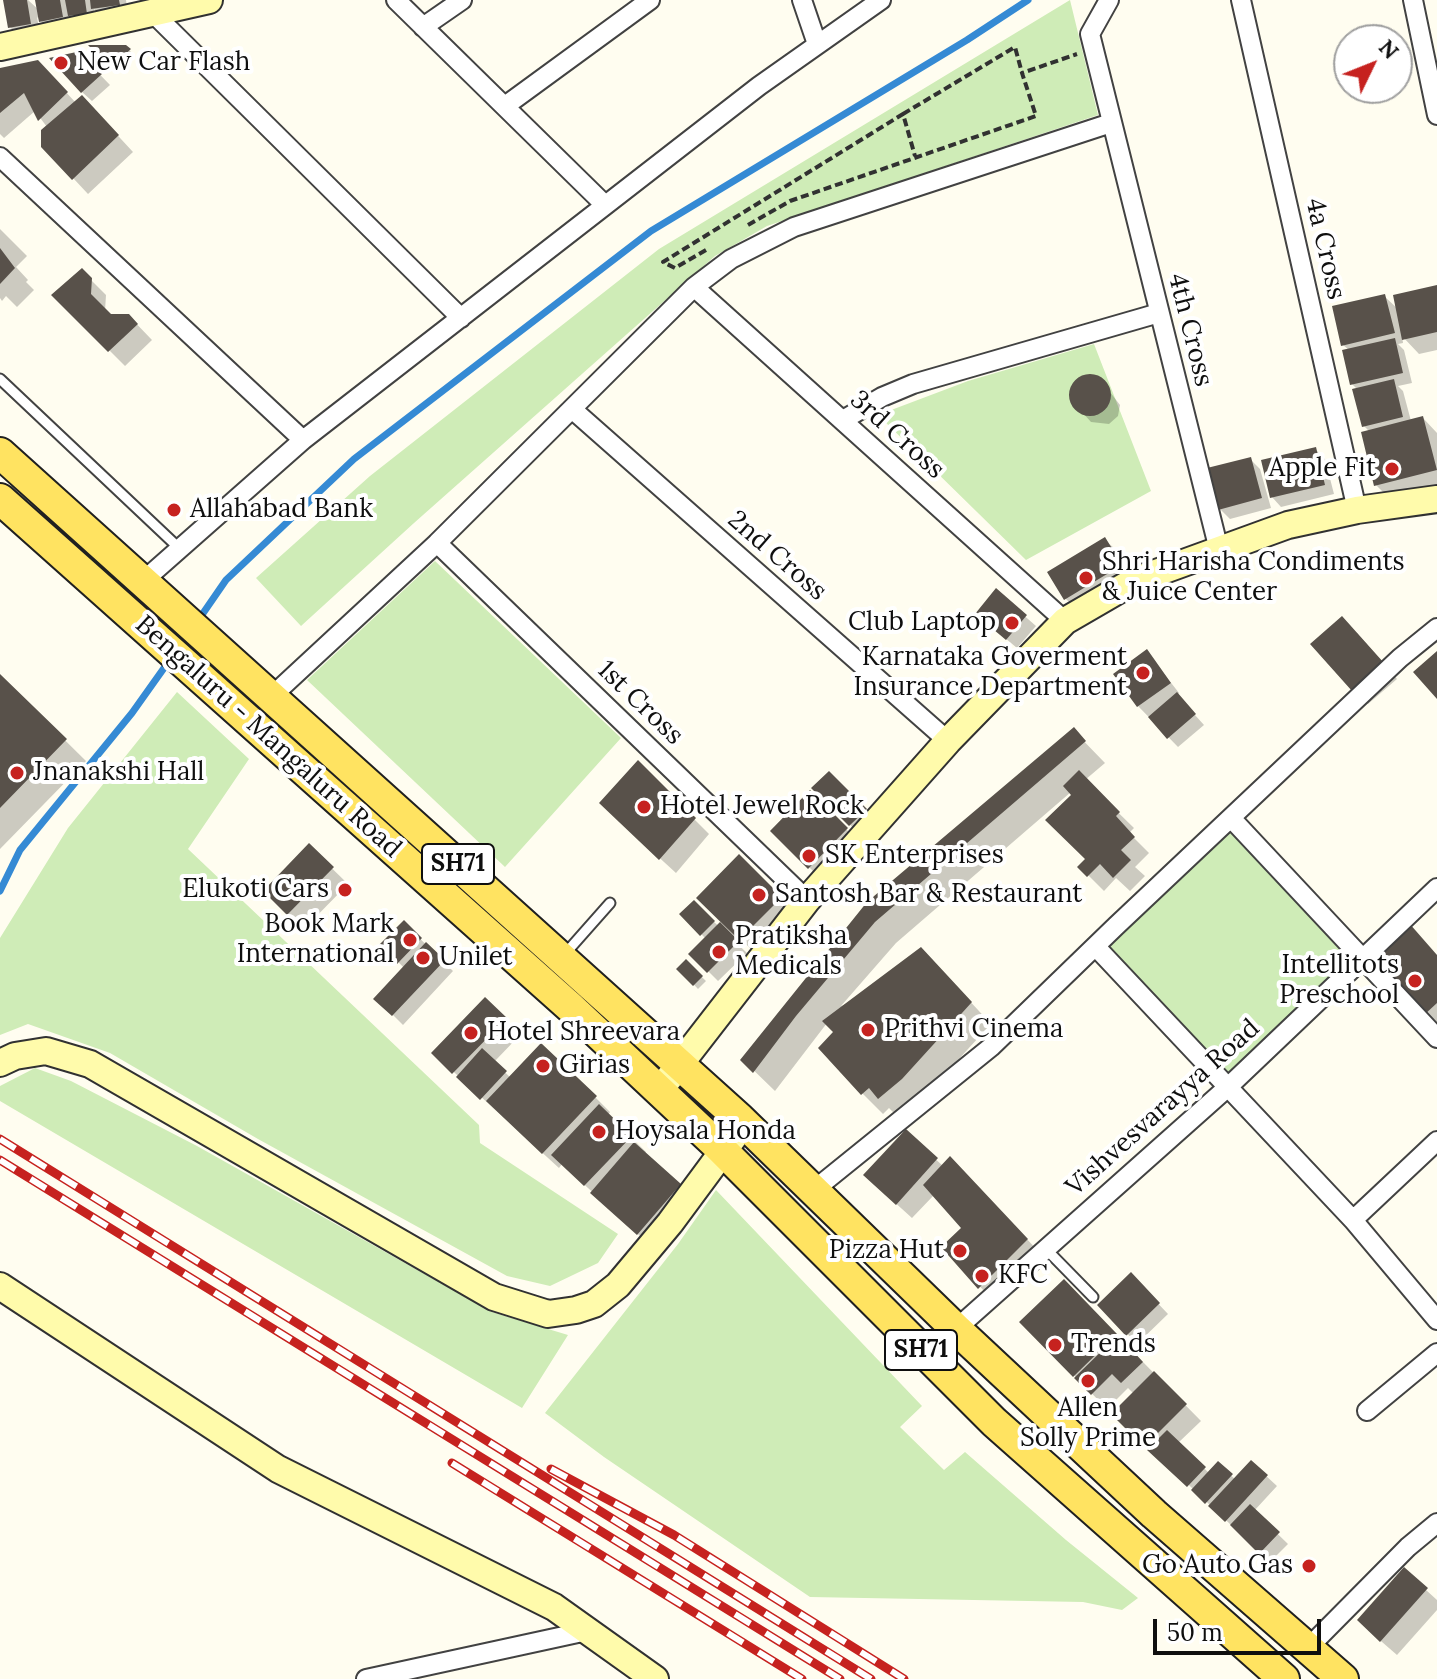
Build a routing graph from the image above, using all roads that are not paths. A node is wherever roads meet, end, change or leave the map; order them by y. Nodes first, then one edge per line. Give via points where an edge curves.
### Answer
1 (209, 0) edge
2 (396, 0) edge
3 (462, 0) edge
4 (650, 0) edge
5 (802, 0) edge
6 (881, 0) edge
7 (1109, 0) edge
8 (1241, 0) edge
9 (1413, 0) edge
10 (154, 14) junction
11 (423, 27) junction
12 (817, 44) junction
13 (0, 47) edge
14 (505, 106) junction
15 (1437, 115) edge
16 (1111, 123) junction
17 (0, 157) edge
18 (605, 205) junction
19 (694, 287) junction
20 (1159, 313) junction
21 (461, 318) junction
22 (0, 379) edge
23 (572, 409) junction
24 (843, 420) junction
25 (303, 440) junction
26 (0, 453) edge
27 (0, 499) edge
28 (1437, 499) edge
29 (1357, 510) junction
30 (437, 543) junction
31 (180, 549) junction
32 (1219, 550) junction
33 (152, 591) junction
34 (119, 604) junction
35 (1065, 621) junction
36 (1437, 628) edge
37 (272, 696) junction
38 (948, 741) junction
39 (1231, 818) junction
40 (1437, 888) edge
41 (807, 900) junction
42 (610, 903) dead end
43 (1096, 947) junction
44 (562, 958) junction
45 (1363, 959) junction
46 (1437, 1038) edge
47 (0, 1063) edge
48 (679, 1065) junction
49 (1228, 1087) junction
50 (659, 1091) junction
51 (744, 1123) junction
52 (1437, 1141) edge
53 (722, 1150) junction
54 (814, 1190) junction
55 (1353, 1220) junction
56 (1046, 1249) junction
57 (0, 1286) edge
58 (1093, 1297) dead end
59 (1437, 1320) edge
60 (956, 1329) junction
61 (1437, 1353) edge
62 (928, 1356) junction
63 (1367, 1411) dead end
64 (1437, 1523) edge
65 (587, 1631) junction
66 (1308, 1648) junction
67 (366, 1679) edge
68 (655, 1679) edge
69 (1284, 1679) edge
70 (1343, 1679) edge

1 - 10 street
2 - 11 street
3 - 11 street
4 - 14 street
5 - 12 street
6 - 12 street
7 - 16 street, 4th Cross via 1090,34
8 - 29 street, 4a Cross
9 - 15 street
10 - 13 street
10 - 21 street
11 - 14 street
12 - 18 street
14 - 18 street
16 - 19 street via 794,227 731,259
16 - 20 street, 4th Cross
17 - 25 street
18 - 21 street
19 - 23 street
19 - 24 street, 3rd Cross
20 - 24 street via 913,384
20 - 32 street, 4th Cross
21 - 25 street
22 - 31 lane
23 - 30 street
23 - 38 street, 2nd Cross
24 - 35 street, 3rd Cross
25 - 31 street
26 - 33 main road, Bengaluru - Mangaluru Road / SH71
27 - 34 main road, Bengaluru - Mangaluru Road / SH71
28 - 29 street
29 - 32 street via 1288,525
30 - 37 street
30 - 41 street, 1st Cross
31 - 33 street
32 - 35 street via 1134,581
33 - 34 main road
33 - 37 main road, Bengaluru - Mangaluru Road / SH71
34 - 50 main road, Bengaluru - Mangaluru Road / SH71
35 - 38 street
36 - 39 street
37 - 44 main road, Bengaluru - Mangaluru Road / SH71
38 - 41 street
39 - 43 street
39 - 45 street
40 - 45 street, Vishvesvarayya Road
41 - 48 street
42 - 44 lane
43 - 49 street
43 - 54 street via 991,1047
44 - 48 main road, Bengaluru - Mangaluru Road / SH71
45 - 46 street
45 - 49 street, Vishvesvarayya Road
47 - 53 street via 46,1051 90,1064 494,1297 548,1314 594,1304 618,1285
48 - 50 street
48 - 51 main road, SH71
49 - 55 street
49 - 56 street, Vishvesvarayya Road
50 - 53 main road, SH71
51 - 53 street
51 - 54 main road, SH71
52 - 55 street
53 - 62 main road, SH71
54 - 60 main road, SH71
55 - 59 street
56 - 58 lane
56 - 60 street, Vishvesvarayya Road
57 - 65 street via 278,1469 554,1607
60 - 62 main road
60 - 66 main road, SH71 via 1154,1514
61 - 63 street
62 - 69 main road, SH71
64 - 66 street
65 - 67 street
65 - 68 street
66 - 70 main road, SH71

